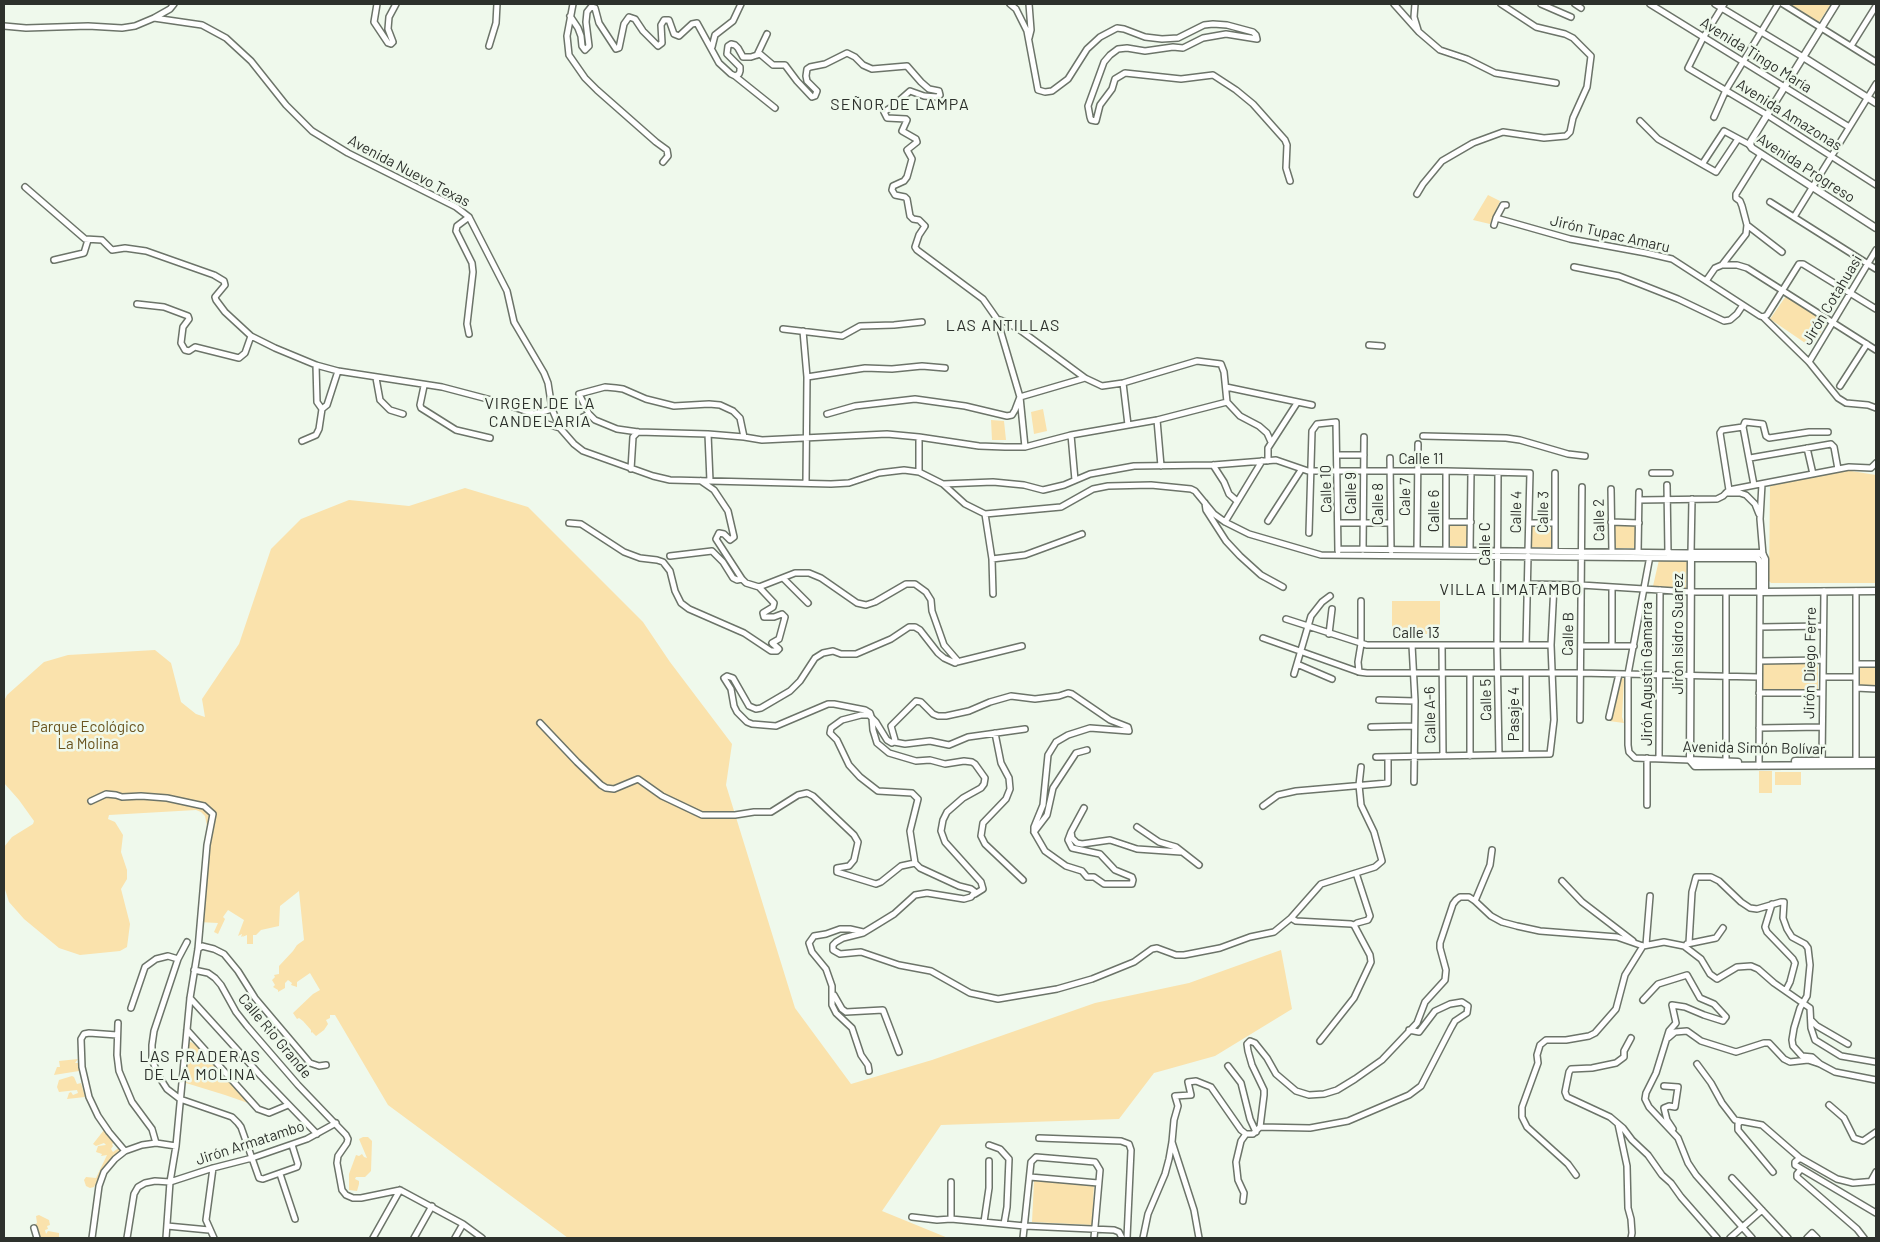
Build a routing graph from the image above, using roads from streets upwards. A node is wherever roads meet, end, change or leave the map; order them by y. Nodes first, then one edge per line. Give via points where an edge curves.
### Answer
1 (174, 4) edge
2 (377, 4) edge
3 (396, 4) edge
4 (497, 4) edge
5 (574, 4) edge
6 (741, 4) edge
7 (1010, 4) edge
8 (1029, 4) edge
9 (1394, 4) edge
10 (1416, 4) edge
11 (1501, 4) edge
12 (1541, 4) edge
13 (1575, 4) edge
14 (1650, 4) edge
15 (1715, 4) edge
16 (1778, 4) edge
17 (1783, 4) edge
18 (1836, 4) edge
19 (594, 5) edge
20 (1723, 6) edge
21 (1876, 6) edge
22 (1581, 8) dead end
23 (570, 16) junction
24 (1571, 17) dead end
25 (154, 18) junction
26 (4, 26) edge
27 (1821, 27) junction
28 (1419, 32) junction
29 (1761, 32) junction
30 (767, 34) dead end
31 (1703, 38) junction
32 (1028, 39) junction
33 (489, 46) dead end
34 (1851, 46) junction
35 (712, 47) junction
36 (758, 55) junction
37 (1803, 58) junction
38 (1744, 61) junction
39 (1876, 61) edge
40 (734, 76) junction
41 (1556, 83) dead end
42 (1876, 84) edge
43 (1784, 87) junction
44 (1726, 90) junction
45 (1867, 98) junction
46 (1876, 103) edge
47 (775, 108) dead end
48 (1767, 115) junction
49 (1714, 117) dead end
50 (1640, 121) dead end
51 (1849, 127) junction
52 (1738, 139) junction
53 (1750, 145) junction
54 (1761, 154) junction
55 (1831, 156) junction
56 (663, 162) dead end
57 (1703, 164) junction
58 (1290, 181) dead end
59 (1876, 185) edge
60 (1812, 186) junction
61 (25, 188) dead end
62 (1417, 194) dead end
63 (1770, 202) dead end
64 (1506, 205) dead end
65 (469, 217) junction
66 (1794, 217) junction
67 (1496, 218) junction
68 (1747, 225) junction
69 (1494, 226) dead end
70 (1876, 228) edge
71 (88, 240) junction
72 (1876, 250) edge
73 (1782, 252) dead end
74 (54, 260) dead end
75 (1868, 264) junction
76 (1722, 265) junction
77 (1574, 267) dead end
78 (1876, 269) edge
79 (1706, 281) junction
80 (1782, 290) junction
81 (1850, 292) junction
82 (137, 304) dead end
83 (1743, 305) junction
84 (1876, 309) edge
85 (1763, 316) junction
86 (997, 319) junction
87 (922, 322) dead end
88 (1832, 322) junction
89 (783, 329) dead end
90 (802, 331) junction
91 (469, 334) dead end
92 (251, 336) junction
93 (1867, 344) junction
94 (1369, 345) dead end
95 (1382, 346) dead end
96 (1876, 350) edge
97 (1809, 362) junction
98 (316, 365) junction
99 (945, 368) dead end
100 (338, 371) junction
101 (808, 377) junction
102 (376, 378) junction
103 (1085, 378) junction
104 (1123, 383) junction
105 (424, 386) junction
106 (1840, 386) dead end
107 (1226, 387) junction
108 (1020, 397) junction
109 (1227, 402) junction
110 (1297, 403) junction
111 (1312, 405) dead end
112 (1876, 408) edge
113 (322, 409) junction
114 (552, 409) junction
115 (403, 414) dead end
116 (534, 414) junction
117 (589, 414) junction
118 (827, 414) dead end
119 (1157, 420) junction
120 (1128, 425) junction
121 (1744, 427) junction
122 (560, 428) junction
123 (638, 432) junction
124 (1828, 432) dead end
125 (708, 434) junction
126 (1071, 435) junction
127 (1423, 436) dead end
128 (744, 437) junction
129 (919, 437) junction
130 (1364, 437) dead end
131 (490, 438) dead end
132 (806, 439) junction
133 (302, 441) dead end
134 (1271, 442) junction
135 (1418, 444) dead end
136 (1025, 446) junction
137 (1807, 448) junction
138 (1337, 455) junction
139 (1364, 455) junction
140 (1585, 456) dead end
141 (1390, 458) dead end
142 (1750, 458) junction
143 (1265, 461) junction
144 (1876, 463) edge
145 (1162, 466) junction
146 (1213, 466) junction
147 (1874, 468) edge
148 (631, 469) junction
149 (1838, 469) junction
150 (1301, 470) junction
151 (1364, 470) junction
152 (1311, 471) junction
153 (1338, 471) junction
154 (1390, 471) junction
155 (1418, 471) junction
156 (1446, 471) junction
157 (920, 472) junction
158 (1471, 472) junction
159 (1498, 472) junction
160 (1556, 473) dead end
161 (1652, 473) dead end
162 (1670, 473) dead end
163 (1876, 473) edge
164 (1530, 474) joint
165 (1813, 474) junction
166 (700, 480) junction
167 (1075, 480) junction
168 (710, 481) junction
169 (806, 482) junction
170 (943, 484) junction
171 (1762, 484) junction
172 (1667, 485) dead end
173 (1754, 485) junction
174 (1582, 487) dead end
175 (1611, 488) dead end
176 (1639, 492) dead end
177 (1727, 492) junction
178 (1692, 499) junction
179 (1639, 500) junction
180 (1668, 500) junction
181 (1237, 501) junction
182 (1204, 503) junction
183 (985, 514) junction
184 (1760, 519) junction
185 (1268, 521) dead end
186 (1225, 522) junction
187 (1364, 522) junction
188 (1446, 522) junction
189 (1470, 522) junction
190 (1611, 522) junction
191 (1339, 523) junction
192 (1390, 523) junction
193 (1529, 523) junction
194 (1555, 523) junction
195 (1638, 523) junction
196 (569, 524) dead end
197 (1309, 533) dead end
198 (1082, 534) dead end
199 (1363, 550) junction
200 (1417, 550) junction
201 (1446, 550) junction
202 (1470, 550) junction
203 (1391, 551) junction
204 (1555, 551) junction
205 (1339, 552) junction
206 (1612, 552) junction
207 (1638, 552) junction
208 (1498, 553) junction
209 (1668, 553) junction
210 (1528, 554) junction
211 (1582, 554) junction
212 (1650, 555) junction
213 (670, 556) dead end
214 (1691, 556) junction
215 (1761, 557) junction
216 (992, 558) junction
217 (742, 578) junction
218 (782, 578) junction
219 (1528, 584) junction
220 (1554, 585) junction
221 (1581, 585) junction
222 (760, 587) junction
223 (1283, 587) dead end
224 (1612, 587) junction
225 (1645, 589) junction
226 (1660, 590) junction
227 (1824, 591) junction
228 (1856, 591) junction
229 (1876, 591) edge
230 (1691, 592) junction
231 (1726, 592) junction
232 (1762, 592) junction
233 (993, 594) dead end
234 (1330, 596) dead end
235 (1361, 601) dead end
236 (808, 603) dead end
237 (1332, 609) dead end
238 (1286, 619) dead end
239 (1307, 626) junction
240 (1823, 626) junction
241 (1760, 627) junction
242 (1329, 634) junction
243 (1263, 638) dead end
244 (1361, 644) junction
245 (1412, 645) junction
246 (1442, 645) junction
247 (1497, 645) junction
248 (1526, 645) junction
249 (1551, 645) junction
250 (1022, 646) dead end
251 (1581, 646) junction
252 (1612, 646) junction
253 (1634, 646) junction
254 (1300, 651) junction
255 (1823, 660) junction
256 (1760, 661) junction
257 (956, 662) junction
258 (1297, 664) junction
259 (1856, 664) junction
260 (1876, 664) edge
261 (1359, 672) junction
262 (1414, 673) junction
263 (1442, 673) junction
264 (1470, 673) junction
265 (1498, 673) junction
266 (1552, 673) junction
267 (1580, 673) junction
268 (1294, 674) dead end
269 (1526, 674) junction
270 (1619, 674) junction
271 (1628, 674) junction
272 (1660, 675) junction
273 (1691, 676) junction
274 (1725, 676) junction
275 (1759, 677) junction
276 (1823, 677) junction
277 (1856, 677) junction
278 (1332, 679) dead end
279 (1856, 688) junction
280 (1876, 689) edge
281 (1759, 693) junction
282 (1822, 693) junction
283 (1379, 700) dead end
284 (1415, 701) junction
285 (872, 717) junction
286 (1610, 717) dead end
287 (1580, 720) dead end
288 (540, 723) dead end
289 (1414, 726) junction
290 (1371, 727) dead end
291 (1822, 727) junction
292 (1759, 728) junction
293 (1025, 729) dead end
294 (995, 732) junction
295 (894, 742) junction
296 (1087, 750) dead end
297 (1526, 754) junction
298 (1499, 755) junction
299 (1443, 756) junction
300 (1470, 756) junction
301 (1376, 757) dead end
302 (1388, 757) junction
303 (1414, 757) junction
304 (1647, 758) junction
305 (1659, 758) junction
306 (1690, 760) junction
307 (1856, 761) junction
308 (1876, 761) edge
309 (1726, 764) junction
310 (1759, 764) junction
311 (1822, 764) junction
312 (1876, 766) edge
313 (1361, 767) dead end
314 (1414, 782) dead end
315 (1359, 785) junction
316 (91, 801) dead end
317 (1647, 805) dead end
318 (1263, 806) dead end
319 (1084, 808) dead end
320 (1137, 827) dead end
321 (1034, 832) junction
322 (1072, 832) junction
323 (1492, 850) dead end
324 (1181, 852) junction
325 (915, 863) junction
326 (1199, 865) dead end
327 (1356, 872) junction
328 (1023, 880) dead end
329 (1562, 882) dead end
330 (975, 894) junction
331 (1650, 896) dead end
332 (1475, 901) junction
333 (1772, 904) junction
334 (1290, 918) junction
335 (1354, 925) junction
336 (1723, 928) dead end
337 (863, 932) junction
338 (187, 942) dead end
339 (1686, 944) junction
340 (1642, 945) junction
341 (198, 949) junction
342 (178, 959) junction
343 (194, 970) junction
344 (1786, 990) junction
345 (833, 992) junction
346 (190, 998) junction
347 (1643, 1000) dead end
348 (1803, 1003) junction
349 (131, 1008) dead end
350 (1810, 1020) junction
351 (118, 1023) dead end
352 (187, 1030) junction
353 (1409, 1030) junction
354 (117, 1035) junction
355 (1632, 1038) dead end
356 (1668, 1038) junction
357 (1320, 1040) dead end
358 (1848, 1044) dead end
359 (899, 1052) dead end
360 (1876, 1062) edge
361 (1698, 1064) dead end
362 (1820, 1064) junction
363 (326, 1065) dead end
364 (1228, 1066) dead end
365 (869, 1071) dead end
366 (1876, 1080) edge
367 (1664, 1086) dead end
368 (180, 1100) junction
369 (288, 1105) junction
370 (1829, 1105) dead end
371 (1740, 1122) junction
372 (336, 1123) junction
373 (1618, 1124) junction
374 (1258, 1130) junction
375 (1876, 1132) edge
376 (317, 1134) junction
377 (1246, 1134) junction
378 (1039, 1138) dead end
379 (1678, 1138) junction
380 (1172, 1142) junction
381 (156, 1143) junction
382 (292, 1145) junction
383 (989, 1145) dead end
384 (176, 1146) junction
385 (125, 1151) junction
386 (252, 1158) junction
387 (1800, 1158) junction
388 (989, 1161) dead end
389 (213, 1168) junction
390 (1801, 1169) junction
391 (1773, 1172) dead end
392 (1876, 1172) edge
393 (280, 1174) junction
394 (1576, 1175) dead end
395 (1030, 1177) junction
396 (1732, 1178) dead end
397 (1873, 1181) edge
398 (170, 1182) junction
399 (951, 1182) dead end
400 (1098, 1183) junction
401 (400, 1190) junction
402 (1243, 1201) dead end
403 (1876, 1204) edge
404 (432, 1206) junction
405 (1762, 1210) junction
406 (1874, 1212) edge
407 (912, 1217) dead end
408 (295, 1219) dead end
409 (951, 1219) junction
410 (984, 1222) junction
411 (463, 1224) junction
412 (1004, 1224) junction
413 (167, 1226) junction
414 (1025, 1226) junction
415 (34, 1228) dead end
416 (1743, 1228) junction
417 (1094, 1229) junction
418 (209, 1230) junction
419 (38, 1238) edge
420 (92, 1238) edge
421 (127, 1238) edge
422 (166, 1238) edge
423 (214, 1238) edge
424 (373, 1238) edge
425 (414, 1238) edge
426 (455, 1238) edge
427 (482, 1238) edge
428 (1023, 1238) edge
429 (1094, 1238) edge
430 (1122, 1238) edge
431 (1126, 1238) edge
432 (1143, 1238) edge
433 (1199, 1238) edge
434 (1631, 1238) edge
435 (1718, 1238) edge
436 (1730, 1238) edge
437 (1752, 1238) edge
438 (1788, 1238) edge
439 (1807, 1238) edge
440 (1817, 1238) edge
441 (1864, 1238) edge

1 - 25 street
2 - 3 street via 374,22 391,44 389,17
4 - 33 street via 496,23
5 - 23 street
6 - 35 street via 732,21 714,35
7 - 32 street via 1022,20
8 - 32 street via 1031,30
9 - 28 street
10 - 28 street via 1414,17
11 - 62 street via 1536,26 1573,38 1591,56 1587,87 1570,132 1566,136 1544,138 1503,132 1473,143 1442,161
12 - 24 street
13 - 22 street
14 - 31 street, Avenida Tingo María
15 - 20 street
16 - 29 street
17 - 27 street
18 - 27 street
19 - 23 street via 589,8 586,22 587,49 583,48 581,36
19 - 35 street via 599,23 616,49 619,48 626,19 630,17 658,46 662,43 661,25 664,20 669,20 674,34 679,36 697,23
20 - 29 street
20 - 31 street
21 - 34 street
23 - 56 street via 569,55 597,90 667,150 668,156
25 - 26 street via 122,28
25 - 65 street, Avenida Nuevo Texas via 202,25 226,38 251,61 286,105 312,131 348,153 456,207
27 - 34 street
27 - 37 street
28 - 41 street via 1440,50 1495,73
29 - 37 street
29 - 38 street
30 - 36 street
31 - 38 street, Avenida Tingo María
31 - 44 street, Avenida Amazonas via 1688,68
32 - 58 street via 1038,90 1045,92 1052,91 1068,79 1086,49 1117,28 1145,37 1162,38 1178,38 1213,24 1253,32 1256,39 1226,34 1203,38 1183,48 1145,52 1127,48 1118,50 1104,62 1088,106 1090,117 1096,121 1100,105 1115,79 1125,73 1181,79 1213,75 1253,104 1285,140
34 - 39 street
35 - 40 street via 719,63
36 - 40 street via 746,58 735,44 728,46 726,54 740,67 739,74
36 - 86 street via 763,55 773,65 785,65 812,97 817,91 807,81 806,69 826,64 847,53 872,69 907,66 929,89 939,91 937,97 907,92 884,112 887,118 906,118 902,131 917,142 906,150 912,159 908,177 892,190 907,200 910,216 925,226 917,241 917,250 983,299
37 - 43 street
37 - 45 street
38 - 43 street, Avenida Tingo María
38 - 44 street
40 - 47 street
42 - 45 street
43 - 48 street
43 - 51 street, Avenida Tingo María
44 - 48 street, Avenida Amazonas
44 - 49 street
45 - 46 street
45 - 51 street
48 - 53 street
48 - 55 street, Avenida Amazonas
50 - 57 street via 1658,139
51 - 55 street
52 - 53 street, Avenida Progreso
52 - 57 street via 1717,171
52 - 57 street, Avenida Progreso via 1723,132
53 - 54 street, Avenida Progreso
54 - 60 street, Avenida Progreso
54 - 68 street via 1736,194
55 - 59 street, Avenida Amazonas
55 - 60 street
60 - 66 street
60 - 70 street, Avenida Progreso
61 - 71 street
63 - 66 street
64 - 67 street
65 - 91 street via 457,226 456,231 472,263
65 - 114 street, Avenida Nuevo Texas via 507,291 514,322 544,373
66 - 75 street
67 - 69 street
67 - 79 street, Jirón Tupac Amaru via 1570,239 1666,258
68 - 73 street
68 - 76 street via 1746,234
71 - 74 street via 84,253
71 - 92 street via 102,240 112,250 125,248 146,252 219,278 225,284 216,300
72 - 75 street, Jirón Cotahuasi
75 - 78 street
75 - 81 street, Jirón Cotahuasi
76 - 79 street
76 - 80 street via 1747,268
77 - 83 street via 1629,280 1724,321 1730,320
79 - 83 street, Jirón Tupac Amaru
80 - 81 street via 1799,264 1803,264
80 - 85 street via 1767,315
80 - 88 street
81 - 84 street
81 - 88 street, Jirón Cotahuasi
82 - 92 street via 164,307 188,316 183,327 184,350 195,347 238,358 245,353
83 - 85 street, Jirón Tupac Amaru
85 - 97 street, Jirón Tupac Amaru
86 - 103 street via 1020,330
86 - 108 street
87 - 90 street via 860,326 842,336
88 - 93 street
88 - 97 street, Jirón Cotahuasi
89 - 90 street
90 - 101 street
92 - 98 street
93 - 96 street
93 - 106 street
94 - 95 street
97 - 112 street, Jirón Tupac Amaru via 1838,398 1846,403
98 - 100 street
98 - 113 street via 317,402
99 - 101 street via 865,368
100 - 102 street
100 - 113 street via 328,405
101 - 132 street
102 - 105 street
102 - 115 street via 380,400 390,410
103 - 104 street via 1102,386
103 - 108 street
104 - 107 street via 1196,361 1221,364
104 - 120 street
105 - 116 street via 442,387
105 - 131 street via 421,408 456,430
107 - 109 street
107 - 110 street
108 - 118 street via 1012,415 1007,416 914,399 855,406
108 - 136 street
109 - 119 street
109 - 134 street via 1240,416 1267,432
110 - 111 street
110 - 134 street
113 - 133 street via 318,433
114 - 116 street
114 - 122 street, Avenida Nuevo Texas
116 - 122 street via 547,424
117 - 122 street
117 - 123 street via 604,425
117 - 128 street via 580,394 605,387 621,388 666,405 720,405 740,418
119 - 120 street
119 - 145 street
120 - 126 street
121 - 124 street via 1745,422 1762,424 1769,438
121 - 142 street
121 - 177 street via 1720,433
122 - 148 street via 583,451
123 - 125 street
123 - 148 street via 633,436
125 - 128 street
125 - 168 street
126 - 136 street
126 - 167 street
127 - 140 street via 1506,438
128 - 132 street
129 - 132 street via 887,434
129 - 136 street via 979,446
129 - 157 street
130 - 139 street, Calle 9
132 - 169 street
134 - 143 street
135 - 155 street, Cale 7
137 - 142 street
137 - 149 street via 1831,444
137 - 165 street
138 - 139 street
138 - 152 street, Calle 10 via 1336,422 1317,424 1312,431
138 - 153 street, Calle 10
139 - 151 street, Calle 9
141 - 154 street, Calle 8
142 - 173 street
143 - 146 street, Calle 11
143 - 150 street, Calle 11 via 1276,460
143 - 181 street
144 - 147 street
145 - 146 street, Calle 11
145 - 167 street, Calle 11 via 1109,470
146 - 181 street via 1229,494
147 - 149 street
147 - 163 street
148 - 166 street via 670,480
149 - 165 street
150 - 152 street, Calle 11
150 - 185 street
151 - 153 street, Calle 11
151 - 154 street, Calle 11
151 - 187 street, Calle 9
152 - 153 street, Calle 11
152 - 197 street
153 - 191 street, Calle 10
154 - 155 street, Calle 11
154 - 192 street, Calle 8
155 - 156 street, Calle 11
155 - 200 street, Cale 7
156 - 158 street, Calle 11
156 - 188 street, Calle 6
157 - 169 street via 891,471 849,483
157 - 170 street
158 - 159 street, Calle 11
158 - 189 street
159 - 164 street, Calle 11
159 - 208 street, Calle C
160 - 194 street, Calle 3
161 - 162 street
164 - 193 street, Calle 4
165 - 171 street
166 - 168 street
166 - 217 street via 714,490 728,511 734,537 730,540 719,533 716,539
167 - 170 street, Calle 11 via 1043,490 993,482
168 - 169 street
170 - 183 street via 965,504
171 - 173 street
171 - 184 street
172 - 180 street
173 - 177 street
174 - 211 street, Calle B
175 - 190 street, Calle 2
176 - 179 street
177 - 178 street via 1717,500
177 - 184 street via 1740,493 1752,499
178 - 180 street
178 - 214 street, Jirón Isidro Suarez
179 - 180 street
179 - 195 street
180 - 209 street
181 - 186 street
182 - 183 street via 1191,489 1151,485 1108,486 1094,489 1061,507
182 - 186 street
182 - 223 street via 1226,541 1240,556 1261,575
183 - 216 street
184 - 215 street
186 - 205 street via 1250,534 1315,554
187 - 191 street
187 - 192 street
187 - 199 street, Calle 9
188 - 189 street
188 - 201 street, Calle 6
189 - 202 street
190 - 195 street
190 - 206 street, Calle 2
191 - 205 street, Calle 10
192 - 203 street, Calle 8
193 - 194 street
193 - 210 street, Calle 4
194 - 204 street, Calle 3
195 - 207 street
196 - 222 street via 581,524 624,552 663,562 670,571 681,603 688,609 744,633 771,651 777,651 779,649 772,643 778,639 785,617 782,614 764,617 763,614 774,603
198 - 216 street via 1026,555
199 - 203 street
199 - 205 street
200 - 201 street
200 - 203 street
201 - 202 street
202 - 208 street
204 - 210 street
204 - 211 street
205 - 208 street
206 - 207 street
206 - 211 street
207 - 212 street
208 - 210 street
208 - 247 street, Calle C
209 - 212 street
209 - 214 street
210 - 211 street
210 - 219 street, Calle 4
211 - 212 street
211 - 221 street, Calle B
212 - 214 street
212 - 225 street
213 - 217 street via 712,551 733,578
214 - 215 street via 1760,553
214 - 230 street, Jirón Isidro Suarez
215 - 232 street via 1765,559
216 - 233 street
217 - 222 street
218 - 222 street
218 - 236 street
218 - 257 street via 804,572 816,575 851,600 866,604 906,584 915,584 929,596 944,645
219 - 220 street
219 - 248 street, Calle 4
220 - 221 street
220 - 249 street
221 - 224 street
221 - 251 street, Calle B
224 - 225 street
224 - 252 street
225 - 226 street
225 - 253 street
226 - 230 street
226 - 272 street, Jirón Agustín Gamarra
227 - 228 street
227 - 232 street
227 - 240 street, Jirón Diego Ferre
228 - 229 street
228 - 259 street
230 - 231 street
230 - 273 street, Jirón Isidro Suarez
231 - 232 street
231 - 274 street
232 - 241 street
234 - 239 street via 1315,610
235 - 244 street
237 - 242 street
238 - 239 street, Calle 13
239 - 242 street, Calle 13
239 - 254 street
240 - 241 street
240 - 255 street, Jirón Diego Ferre
241 - 256 street
242 - 244 street, Calle 13
243 - 254 street
244 - 245 street, Calle 13
244 - 261 street
245 - 246 street, Calle 13
245 - 262 street
246 - 247 street, Calle 13
246 - 263 street, Calle A-6
247 - 248 street, Calle 13
247 - 265 street, Calle 5
248 - 249 street, Calle 13
249 - 266 street
250 - 257 street
251 - 252 street
251 - 267 street, Calle B
252 - 253 street
253 - 271 street
254 - 258 street
254 - 261 street
255 - 256 street
255 - 276 street, Jirón Diego Ferre
256 - 275 street
257 - 285 street via 953,664 944,658 932,648 920,630 910,627 856,654 823,653 790,691 759,709 747,704 733,678 724,678 731,689 737,712 752,724 776,726 828,704 868,711
258 - 268 street
258 - 278 street
259 - 260 street
259 - 277 street
261 - 262 street
262 - 263 street
262 - 284 street
263 - 264 street
263 - 299 street, Calle A-6
264 - 265 street
264 - 300 street
265 - 269 street
265 - 298 street, Calle 5
266 - 267 street
266 - 269 street
266 - 297 street via 1554,720 1550,754
267 - 270 street
267 - 287 street, Calle B
269 - 297 street, Pasaje 4
270 - 271 street
270 - 286 street
271 - 272 street
271 - 304 street, Avenida Simón Bolívar via 1629,752 1635,758
272 - 273 street
272 - 305 street, Jirón Agustín Gamarra
273 - 274 street
273 - 306 street, Jirón Isidro Suarez
274 - 275 street
274 - 309 street
275 - 281 street
276 - 277 street
276 - 282 street, Jirón Diego Ferre
277 - 279 street
279 - 280 street
279 - 307 street
281 - 282 street
281 - 292 street
282 - 291 street, Jirón Diego Ferre
283 - 284 street
284 - 289 street
285 - 295 street via 887,740
285 - 325 street via 850,717 835,725 830,732 849,765 867,784 878,791 916,796 918,802 910,831
285 - 330 street via 878,743 889,753 916,761 972,762 985,778 981,788 947,812 941,831 945,842 981,882 982,890
288 - 325 street via 606,788 616,788 638,779 662,796 702,815 771,812 803,792 808,793 858,842 854,860 849,866 837,868 836,872 876,884 901,866
289 - 290 street
289 - 303 street
291 - 292 street
291 - 311 street, Jirón Diego Ferre
292 - 310 street
293 - 294 street
294 - 295 street via 968,737 949,745 930,741
294 - 328 street via 1010,789 1006,799 983,823 981,836 985,844
295 - 321 street via 891,726 917,701 933,714 946,716 1006,697 1035,699 1068,693 1110,720 1128,727 1127,732 1090,728 1056,742 1048,756 1043,806
296 - 321 street via 1076,753 1053,788 1047,814
297 - 298 street
298 - 300 street
299 - 300 street
299 - 303 street
301 - 302 street
302 - 303 street
302 - 315 street via 1388,783
303 - 314 street
304 - 305 street, Avenida Simón Bolívar
304 - 317 street
305 - 306 street, Avenida Simón Bolívar
306 - 309 street, Avenida Simón Bolívar
306 - 309 street, Avenida Simón Bolívar via 1696,766
307 - 308 street, Avenida Simón Bolívar
307 - 311 street, Avenida Simón Bolívar
309 - 310 street, Avenida Simón Bolívar
310 - 311 street, Avenida Simón Bolívar
311 - 312 street, Avenida Simón Bolívar
313 - 315 street
315 - 318 street via 1278,794
315 - 327 street via 1361,805 1374,832 1382,861
316 - 341 street via 106,794 167,798 204,806 213,814 207,844
319 - 322 street
320 - 324 street
321 - 322 street via 1045,851 1066,866 1104,884 1132,884 1132,877 1115,870 1100,854 1072,848 1068,840
322 - 324 street via 1073,840 1080,844 1110,840 1129,848
323 - 332 street via 1490,866
324 - 326 street
325 - 330 street via 959,886 974,890
327 - 334 street via 1321,884
327 - 335 street via 1370,916 1368,920
329 - 340 street via 1582,902
330 - 337 street via 964,899 927,893 915,895 894,914
331 - 340 street
332 - 340 street via 1491,916 1516,926 1617,937
332 - 353 street via 1460,897 1456,900 1440,943 1445,980 1425,1002 1417,1023
333 - 339 street via 1750,908 1719,881 1696,877
333 - 344 street via 1765,927 1795,963
333 - 348 street via 1784,902 1783,918 1790,935 1808,948 1810,965 1807,996
334 - 335 street
334 - 337 street via 1274,932 1220,948 1176,955 1152,949 1134,962 1092,980 998,999 970,993 931,971 861,952 840,954 832,950 834,943
335 - 357 street via 1371,962 1354,998
336 - 339 street via 1716,938
337 - 345 street via 840,929 810,939 809,947 826,970
338 - 342 street
339 - 340 street
339 - 344 street via 1714,978 1737,967 1751,966
340 - 394 street via 1625,975 1616,1009 1595,1033 1566,1040 1546,1040 1540,1045 1538,1062 1522,1107 1522,1118 1527,1127
341 - 343 street
341 - 363 street via 202,946 214,949 232,961 255,998 310,1063
342 - 349 street via 168,956 145,967
342 - 368 street via 157,1018 152,1059 158,1075
343 - 346 street
343 - 372 street, Calle Rio Grande via 215,978 247,1026
344 - 348 street
345 - 359 street via 846,1012 884,1010
345 - 365 street via 832,1005 852,1028
346 - 352 street
346 - 369 street
347 - 356 street via 1658,984 1687,975 1702,999 1726,1016 1724,1020 1672,1005 1677,1021
348 - 350 street via 1810,1008
348 - 362 street via 1794,1028 1793,1046 1802,1056
350 - 358 street
350 - 360 street via 1815,1040 1841,1056
351 - 354 street
352 - 368 street
352 - 369 street via 258,1109 269,1113
353 - 374 street via 1382,1060 1355,1079 1337,1090 1309,1096 1296,1091 1276,1074 1263,1052 1250,1041 1252,1065 1264,1090
353 - 374 street via 1419,1032 1435,1011 1450,1004 1462,1002 1468,1006 1466,1013 1451,1028 1421,1086 1410,1095 1348,1121 1310,1128
354 - 381 street via 119,1071 132,1102 152,1129
354 - 385 street via 88,1033 82,1036 82,1067 98,1116
355 - 373 street via 1624,1057 1616,1063 1571,1069 1565,1092 1566,1097 1610,1116
356 - 362 street via 1675,1032 1686,1031 1701,1042 1736,1052 1770,1043 1784,1060 1808,1060
356 - 379 street via 1645,1099 1648,1107
361 - 371 street via 1732,1117
362 - 366 street via 1835,1072
364 - 374 street via 1241,1083 1250,1119
367 - 379 street via 1678,1087 1675,1107 1666,1107 1664,1111
368 - 384 street
368 - 386 street via 232,1117 242,1127
369 - 376 street
370 - 375 street via 1844,1118 1854,1138 1863,1141
371 - 387 street via 1762,1125
371 - 391 street via 1738,1130
372 - 376 street, Jirón Armatambo
372 - 401 street via 348,1139 337,1163 346,1196 361,1198
373 - 434 street via 1627,1166
373 - 435 street
374 - 377 street
376 - 382 street, Jirón Armatambo
377 - 380 street via 1211,1087 1189,1081 1191,1095 1175,1096 1178,1106
377 - 402 street via 1236,1162
378 - 431 street via 1129,1144
379 - 416 street via 1696,1175
380 - 432 street via 1165,1174 1148,1214
380 - 433 street via 1194,1210
381 - 384 street
381 - 385 street
382 - 386 street, Jirón Armatambo
382 - 393 street via 297,1168
383 - 412 street via 1005,1153 1009,1159
384 - 398 street
385 - 420 street via 104,1172
386 - 389 street, Jirón Armatambo
386 - 393 street via 259,1178
387 - 390 street via 1794,1163
387 - 397 street via 1846,1182
388 - 410 street
389 - 398 street, Jirón Armatambo
389 - 418 street via 206,1209
390 - 406 street
390 - 441 street via 1797,1177
392 - 397 street
393 - 408 street
395 - 400 street
395 - 400 street via 1031,1162 1036,1158 1095,1162 1099,1167
395 - 414 street
396 - 405 street
398 - 413 street
398 - 421 street, Jirón Armatambo via 154,1181 138,1187
399 - 409 street
400 - 417 street
401 - 404 street
401 - 424 street
403 - 406 street
404 - 411 street
404 - 425 street
405 - 416 street
405 - 438 street
407 - 409 street
409 - 410 street
410 - 412 street
411 - 426 street
411 - 427 street
412 - 414 street
413 - 418 street
413 - 422 street
414 - 417 street
414 - 428 street
415 - 419 street
416 - 436 street
416 - 437 street
417 - 429 street
417 - 430 street via 1114,1230
418 - 423 street
439 - 440 street via 1812,1233

